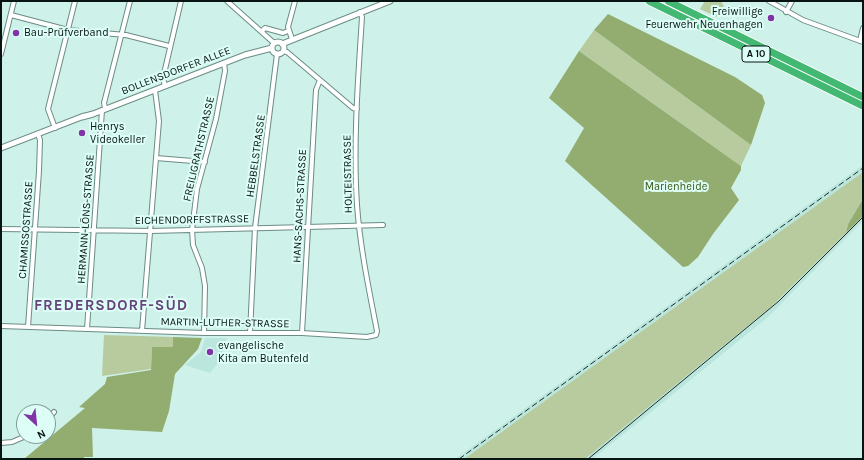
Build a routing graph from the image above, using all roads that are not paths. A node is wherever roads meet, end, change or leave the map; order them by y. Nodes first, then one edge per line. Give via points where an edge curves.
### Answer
1 (14, 1) edge
2 (75, 1) edge
3 (130, 1) edge
4 (181, 1) edge
5 (295, 1) edge
6 (390, 1) edge
7 (649, 1) edge
8 (668, 1) edge
9 (768, 1) edge
10 (792, 1) edge
11 (230, 2) edge
12 (360, 12) junction
13 (786, 12) junction
14 (11, 15) junction
15 (863, 28) edge
16 (68, 30) junction
17 (262, 30) junction
18 (288, 31) junction
19 (122, 34) junction
20 (292, 39) junction
21 (861, 42) edge
22 (282, 44) junction
23 (169, 46) junction
24 (274, 49) junction
25 (283, 51) junction
26 (1, 54) edge
27 (224, 63) junction
28 (320, 80) junction
29 (165, 86) junction
30 (155, 90) junction
31 (863, 97) edge
32 (863, 106) edge
33 (104, 109) junction
34 (357, 109) junction
35 (55, 128) junction
36 (38, 134) junction
37 (1, 148) edge
38 (156, 158) junction
39 (205, 162) junction
40 (359, 225) junction
41 (383, 225) dead end
42 (308, 227) junction
43 (255, 228) junction
44 (1, 229) edge
45 (35, 230) junction
46 (95, 230) junction
47 (192, 230) junction
48 (151, 231) junction
49 (1, 326) edge
50 (28, 327) junction
51 (87, 329) junction
52 (142, 331) junction
53 (204, 332) junction
54 (250, 333) junction
55 (302, 333) junction
56 (376, 335) joint
57 (16, 440) edge
58 (1, 444) edge

1 - 14 street
2 - 16 street
3 - 19 street, HERMANN-LÖNS-STRASSE
4 - 23 street
5 - 18 street
6 - 12 street
7 - 32 highway, A 10
8 - 31 highway, A 10
9 - 13 street
10 - 13 street
11 - 17 street
12 - 20 street
12 - 34 street, HOLTEISTRASSE via 362,17
13 - 21 street
14 - 16 street
14 - 26 street
15 - 21 street
16 - 19 street
16 - 35 street via 48,109
17 - 18 street via 265,28 284,33
17 - 24 street
18 - 20 street
19 - 23 street
19 - 33 street, HERMANN-LÖNS-STRASSE
20 - 22 street
22 - 24 street, BOLLENSDORFER ALLEE via 279,42
22 - 25 street
23 - 29 street via 163,78
24 - 25 street, BOLLENSDORFER ALLEE
24 - 27 street, BOLLENSDORFER ALLEE
24 - 43 street, HEBBELSTRASSE
25 - 28 street
27 - 29 street, BOLLENSDORFER ALLEE
27 - 39 street, FREILIGRATHSTRASSE via 225,71
28 - 34 street
28 - 42 street, HANS-SACHS-STRASSE via 316,90
29 - 30 street, BOLLENSDORFER ALLEE
30 - 33 street, BOLLENSDORFER ALLEE
30 - 38 street via 159,118
33 - 35 street, BOLLENSDORFER ALLEE
33 - 46 street, HERMANN-LÖNS-STRASSE
34 - 40 street, HOLTEISTRASSE via 356,169
35 - 36 street, BOLLENSDORFER ALLEE
36 - 37 street, BOLLENSDORFER ALLEE
36 - 45 street, CHAMISSOSTRASSE via 40,140
38 - 39 street
38 - 48 street
39 - 47 street, FREILIGRATHSTRASSE via 197,189
40 - 41 street, EICHENDORFFSTRASSE
40 - 42 street, EICHENDORFFSTRASSE
40 - 56 street, HOLTEISTRASSE
42 - 43 street, EICHENDORFFSTRASSE
42 - 55 street, HANS-SACHS-STRASSE
43 - 47 street, EICHENDORFFSTRASSE
43 - 54 street, HEBBELSTRASSE
44 - 45 street, EICHENDORFFSTRASSE
45 - 46 street, EICHENDORFFSTRASSE
45 - 50 street, CHAMISSOSTRASSE
46 - 48 street, EICHENDORFFSTRASSE
46 - 51 street, HERMANN-LÖNS-STRASSE
47 - 48 street, EICHENDORFFSTRASSE
47 - 53 street, FREILIGRATHSTRASSE via 193,245 202,268 205,286
48 - 52 street
49 - 50 street, MARTIN-LUTHER-STRASSE
50 - 51 street, MARTIN-LUTHER-STRASSE
51 - 52 street, MARTIN-LUTHER-STRASSE
52 - 53 street, MARTIN-LUTHER-STRASSE
53 - 54 street, MARTIN-LUTHER-STRASSE
54 - 55 street, MARTIN-LUTHER-STRASSE
55 - 56 street, MARTIN-LUTHER-STRASSE via 367,337
57 - 58 street

